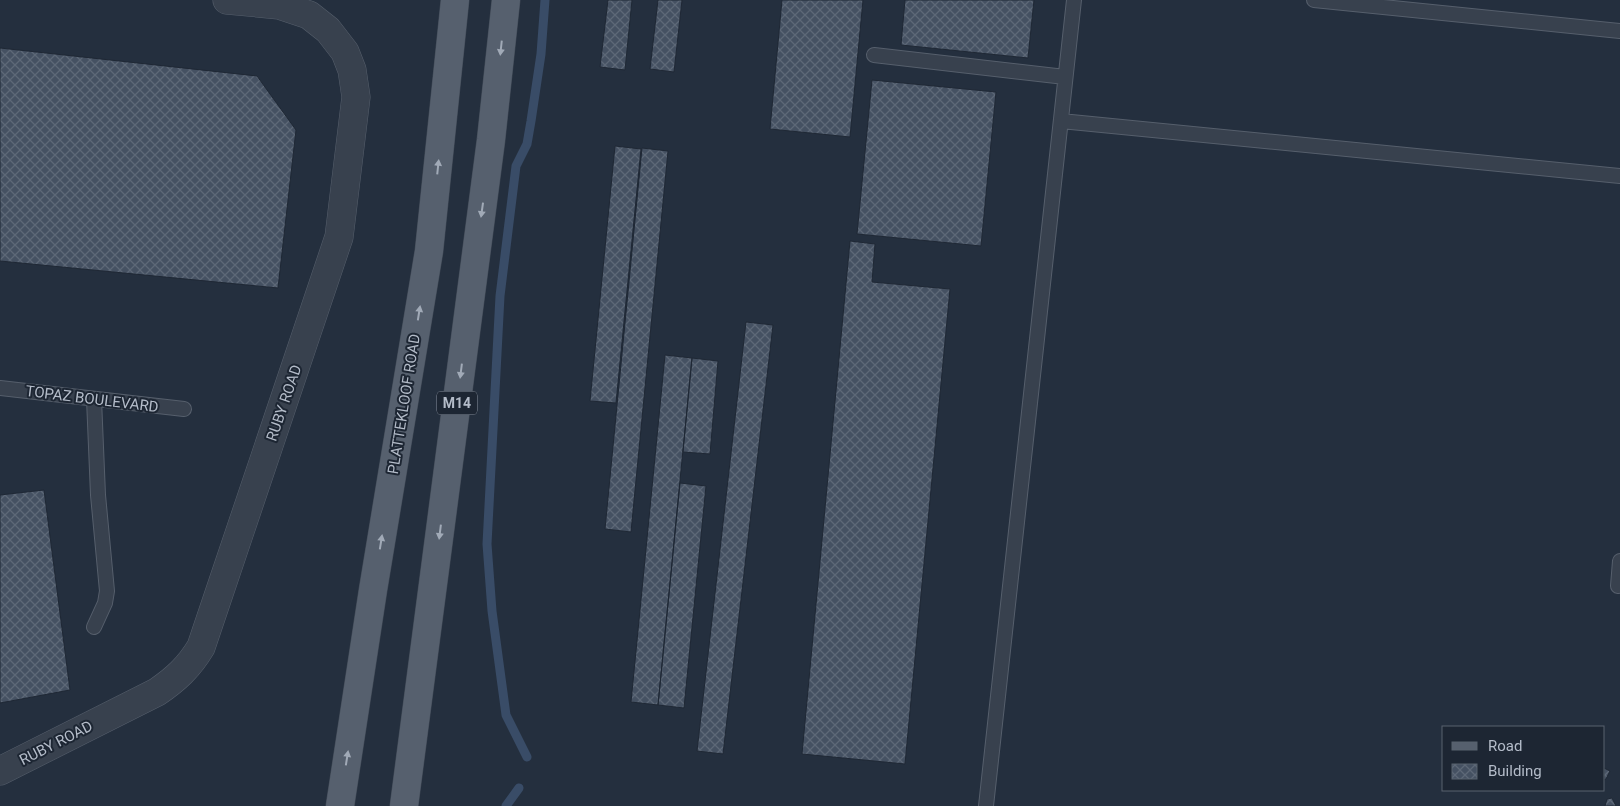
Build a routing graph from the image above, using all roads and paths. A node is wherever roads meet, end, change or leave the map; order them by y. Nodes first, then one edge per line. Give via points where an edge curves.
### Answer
1 (227, 0) edge
2 (455, 0) edge
3 (506, 0) edge
4 (1074, 0) edge
5 (1314, 0) edge
6 (1620, 31) edge
7 (874, 55) dead end
8 (1065, 77) junction
9 (1061, 121) junction
10 (1620, 176) edge
11 (0, 388) edge
12 (94, 399) junction
13 (184, 410) dead end
14 (1620, 562) edge
15 (1618, 586) dead end
16 (94, 627) dead end
17 (0, 771) edge
18 (340, 806) edge
19 (404, 806) edge
20 (986, 806) edge

1 - 17 street, RUBY ROAD via 279,6 309,16 328,30 344,52 352,70 356,97 339,237 201,647 190,665 157,692
18 -> 2 main road, PLATTEKLOOF ROAD via 429,251
3 -> 19 main road, M14 via 490,150
4 - 8 lane
5 - 6 lane
7 - 8 lane
8 - 9 lane
9 - 10 lane
9 - 20 lane
11 - 12 lane, TOPAZ BOULEVARD
12 - 13 lane, TOPAZ BOULEVARD
12 - 16 lane via 107,591
14 - 15 lane

